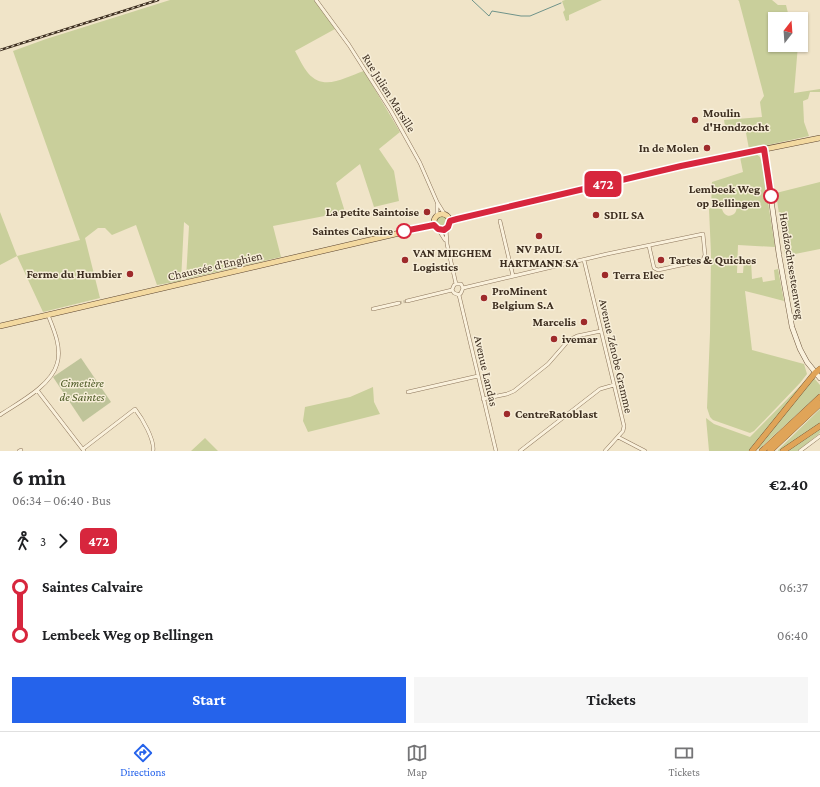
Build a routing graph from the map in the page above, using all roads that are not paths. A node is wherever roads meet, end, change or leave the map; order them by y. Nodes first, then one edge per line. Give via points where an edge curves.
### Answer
1 (316, 0) edge
2 (820, 138) edge
3 (764, 149) junction
4 (437, 202) junction
5 (437, 215) junction
6 (445, 215) junction
7 (500, 220) dead end
8 (450, 221) junction
9 (436, 227) junction
10 (446, 229) junction
11 (447, 244) junction
12 (649, 246) junction
13 (584, 260) junction
14 (513, 276) junction
15 (456, 284) junction
16 (463, 288) junction
17 (452, 290) junction
18 (459, 295) junction
19 (407, 301) tunnel mouth
20 (399, 303) tunnel mouth
21 (373, 309) dead end
22 (48, 315) junction
23 (0, 326) edge
24 (601, 331) junction
25 (818, 374) edge
26 (478, 376) junction
27 (614, 386) junction
28 (37, 390) junction
29 (408, 392) dead end
30 (820, 396) edge
31 (483, 399) junction
32 (820, 404) edge
33 (0, 415) edge
34 (820, 426) edge
35 (820, 436) edge
36 (618, 437) junction
37 (83, 450) edge
38 (154, 451) edge
39 (496, 451) edge
40 (520, 451) edge
41 (605, 451) edge
42 (645, 451) edge
43 (752, 451) edge
44 (762, 451) edge
45 (770, 451) edge
46 (783, 451) edge
47 (800, 451) edge

1 - 4 street, Rue Julien Marsille via 349,45 391,111 420,162
2 - 3 main road
3 - 8 main road
3 - 25 main road, Hondzochtsesteenweg via 792,327 797,344 807,362
4 - 5 street, Rue Julien Marsille
4 - 6 street, Rue Julien Marsille
5 - 6 main road
5 - 9 main road via 434,220
6 - 8 main road
7 - 14 street
8 - 10 main road
9 - 10 main road, Chaussée d'Enghien via 440,230
9 - 11 street
9 - 22 main road, Chaussée d'Enghien
10 - 11 street
11 - 15 street
12 - 12 street via 654,268 658,270 700,261 705,255 703,234
12 - 13 street
13 - 14 street
13 - 24 street, Avenue Zénobe Gramme
14 - 16 street
15 - 16 street via 461,284
15 - 17 street
16 - 18 street
17 - 18 street
17 - 19 street
18 - 26 street, Avenue Landas
20 - 21 street
22 - 23 main road, Chaussée d'Enghien
22 - 28 street via 56,336 58,363 46,382
24 - 27 street, Avenue Zénobe Gramme
24 - 31 street via 569,340 548,364 514,391
25 - 43 highway
26 - 29 street
26 - 31 street, Avenue Landas
27 - 36 street, Avenue Zénobe Gramme via 624,426
27 - 40 street via 600,389
28 - 33 street
28 - 37 street
30 - 44 highway
31 - 39 street, Avenue Landas
32 - 45 highway
34 - 46 highway
35 - 47 street
36 - 41 street, Avenue Zénobe Gramme
36 - 42 street
37 - 38 street via 135,410 146,427

